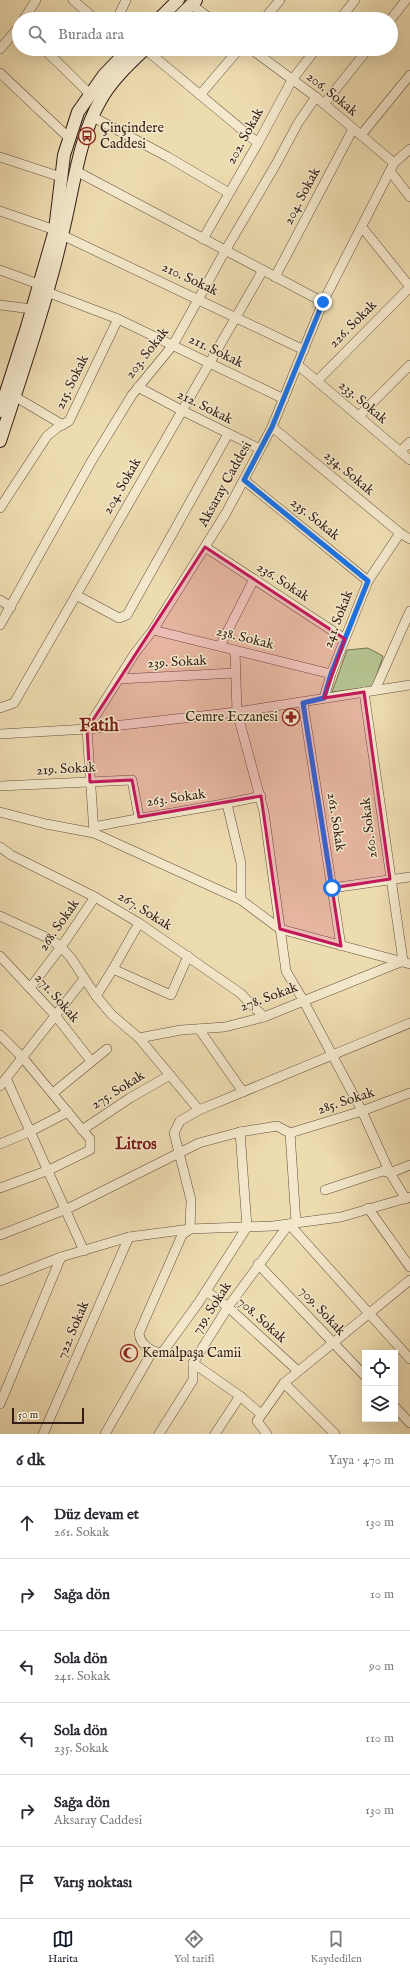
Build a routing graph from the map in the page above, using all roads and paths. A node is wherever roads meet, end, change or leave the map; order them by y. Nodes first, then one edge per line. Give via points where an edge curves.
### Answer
1 (36, 0) edge
2 (73, 0) edge
3 (126, 0) edge
4 (178, 0) edge
5 (280, 0) edge
6 (355, 0) edge
7 (406, 0) edge
8 (194, 2) edge
9 (28, 12) edge
10 (87, 12) edge
11 (120, 12) edge
12 (166, 12) edge
13 (183, 12) edge
14 (204, 12) edge
15 (270, 12) edge
16 (346, 12) edge
17 (397, 12) edge
18 (12, 35) edge
19 (0, 49) edge
20 (51, 56) edge
21 (122, 56) edge
22 (138, 56) edge
23 (153, 56) edge
24 (233, 56) edge
25 (260, 56) edge
26 (311, 56) edge
27 (362, 56) edge
28 (0, 73) edge
29 (410, 75) edge
30 (292, 80) junction
31 (90, 94) junction
32 (200, 95) junction
33 (316, 98) junction
34 (324, 104) junction
35 (93, 118) junction
36 (353, 129) junction
37 (361, 135) junction
38 (69, 138) junction
39 (258, 143) junction
40 (410, 149) edge
41 (0, 157) edge
42 (392, 167) junction
43 (76, 171) junction
44 (61, 177) junction
45 (229, 193) junction
46 (410, 197) edge
47 (0, 211) edge
48 (362, 227) junction
49 (59, 232) junction
50 (203, 239) junction
51 (225, 251) junction
52 (0, 270) edge
53 (263, 270) junction
54 (275, 277) junction
55 (410, 287) edge
56 (43, 288) junction
57 (200, 299) junction
58 (323, 302) junction
59 (0, 305) edge
60 (32, 309) junction
61 (236, 316) junction
62 (118, 319) junction
63 (173, 345) junction
64 (304, 350) junction
65 (209, 363) junction
66 (298, 365) junction
67 (410, 365) edge
68 (317, 381) junction
69 (138, 387) junction
70 (14, 396) junction
71 (284, 399) junction
72 (181, 410) junction
73 (0, 411) edge
74 (359, 416) junction
75 (63, 425) junction
76 (272, 427) junction
77 (228, 434) junction
78 (0, 441) edge
79 (410, 442) edge
80 (260, 449) junction
81 (400, 452) junction
82 (410, 460) edge
83 (244, 480) junction
84 (0, 508) edge
85 (400, 533) junction
86 (410, 539) edge
87 (205, 547) junction
88 (254, 579) junction
89 (368, 581) junction
90 (76, 595) junction
91 (0, 600) edge
92 (11, 606) junction
93 (410, 611) edge
94 (0, 625) edge
95 (153, 630) junction
96 (345, 640) junction
97 (220, 646) junction
98 (235, 650) junction
99 (235, 673) junction
100 (331, 674) junction
101 (119, 679) junction
102 (410, 685) edge
103 (376, 690) junction
104 (364, 692) junction
105 (324, 698) junction
106 (303, 703) junction
107 (0, 708) edge
108 (238, 712) junction
109 (87, 729) junction
110 (0, 734) edge
111 (90, 782) junction
112 (0, 786) edge
113 (260, 796) junction
114 (227, 804) junction
115 (0, 812) edge
116 (139, 817) junction
117 (94, 830) junction
118 (0, 847) edge
119 (410, 877) edge
120 (390, 878) junction
121 (332, 888) junction
122 (95, 897) junction
123 (241, 900) junction
124 (0, 916) edge
125 (139, 923) junction
126 (280, 929) junction
127 (341, 946) junction
128 (61, 948) junction
129 (0, 956) edge
130 (188, 956) junction
131 (406, 962) edge
132 (113, 970) junction
133 (84, 979) junction
134 (30, 988) junction
135 (96, 996) junction
136 (303, 1000) junction
137 (55, 1014) junction
138 (264, 1017) junction
139 (410, 1023) edge
140 (199, 1029) junction
141 (0, 1035) edge
142 (139, 1038) junction
143 (107, 1049) dead end
144 (332, 1055) junction
145 (23, 1058) junction
146 (91, 1061) junction
147 (170, 1075) junction
148 (6, 1078) junction
149 (0, 1086) edge
150 (243, 1092) junction
151 (52, 1093) junction
152 (410, 1093) edge
153 (199, 1110) junction
154 (362, 1111) junction
155 (68, 1112) junction
156 (82, 1130) junction
157 (31, 1131) junction
158 (240, 1132) junction
159 (290, 1133) junction
160 (0, 1144) edge
161 (179, 1153) junction
162 (410, 1165) edge
163 (49, 1170) junction
164 (390, 1173) junction
165 (0, 1188) edge
166 (325, 1190) dead end
167 (408, 1198) edge
168 (368, 1208) junction
169 (66, 1209) junction
170 (292, 1224) junction
171 (247, 1227) junction
172 (190, 1229) junction
173 (0, 1236) edge
174 (128, 1237) junction
175 (84, 1251) junction
176 (61, 1257) junction
177 (258, 1264) junction
178 (410, 1267) edge
179 (410, 1280) edge
180 (0, 1281) edge
181 (206, 1291) junction
182 (228, 1307) junction
183 (368, 1314) junction
184 (332, 1342) junction
185 (152, 1352) junction
186 (410, 1359) edge
187 (193, 1363) junction
188 (298, 1371) junction
189 (362, 1373) edge
190 (284, 1383) junction
191 (240, 1396) junction
192 (0, 1404) edge
193 (398, 1410) edge
194 (261, 1414) junction
195 (410, 1423) edge
196 (43, 1434) edge
197 (105, 1434) edge
198 (159, 1434) edge
199 (215, 1434) edge
200 (267, 1434) edge
201 (335, 1434) edge

1 - 9 street
2 - 10 street
3 - 11 street
4 - 12 main road
5 - 15 street
6 - 16 street
7 - 17 street
8 - 13 main road
8 - 14 street
18 - 19 street
20 - 31 street
21 - 31 main road
22 - 35 main road via 116,78 99,102
23 - 32 street
24 - 32 street
25 - 30 street, 206. Sokak
26 - 30 street, 202. Sokak
27 - 34 street
28 - 38 street
29 - 37 street
30 - 33 street, 206. Sokak
30 - 39 street, 202. Sokak
31 - 38 main road via 78,112
32 - 39 street
33 - 34 street, 206. Sokak
33 - 51 street, 203. Sokak via 298,123 276,166
34 - 36 street, 206. Sokak
35 - 43 main road
35 - 45 street via 168,157
36 - 37 street, 206. Sokak
36 - 54 street, 204. Sokak
37 - 42 street, 206. Sokak
38 - 44 main road
39 - 45 street, 202. Sokak
40 - 42 street, Aksaray Caddesi
41 - 44 street
42 - 46 street, 206. Sokak
42 - 48 street, Aksaray Caddesi
43 - 49 main road
43 - 50 street
44 - 49 main road
45 - 50 street, 202. Sokak
47 - 49 street, 210. Sokak
48 - 55 street
48 - 58 street, Aksaray Caddesi
49 - 56 main road
49 - 57 street, 210. Sokak
50 - 51 street
51 - 53 street
51 - 57 street, 203. Sokak
52 - 56 street, 211. Sokak
53 - 54 street
53 - 61 street, 204. Sokak
54 - 58 street
55 - 68 street, 226. Sokak
56 - 60 main road
56 - 62 street, 211. Sokak
56 - 70 main road
57 - 61 street, 210. Sokak
57 - 63 street, 203. Sokak
58 - 64 street, Aksaray Caddesi
59 - 60 street
60 - 73 main road
61 - 64 street, 210. Sokak
61 - 65 street, 204. Sokak
62 - 63 street, 211. Sokak
62 - 75 street, 215. Sokak via 79,404 69,421
63 - 65 street, 211. Sokak
63 - 69 street, 203. Sokak
64 - 66 street, Aksaray Caddesi
65 - 71 street, 211. Sokak
65 - 72 street, 204. Sokak
66 - 68 street, 233. Sokak
66 - 71 street, Aksaray Caddesi
67 - 74 street
68 - 74 street, 233. Sokak
69 - 72 street, 212. Sokak
69 - 92 street, 203. Sokak via 91,462
70 - 75 street
70 - 78 main road
71 - 76 street, Aksaray Caddesi
72 - 77 street, 212. Sokak
72 - 90 street, 204. Sokak
74 - 81 street, 233. Sokak
75 - 84 street, 215. Sokak via 47,436
76 - 80 street, Aksaray Caddesi
76 - 85 street, 234. Sokak
77 - 80 street, 212. Sokak
77 - 90 street via 127,615 119,618
79 - 81 street
80 - 83 street, Aksaray Caddesi
81 - 82 street, 233. Sokak
83 - 87 street, Aksaray Caddesi
83 - 89 street, 235. Sokak
85 - 86 street, 234. Sokak
85 - 89 street, 241. Sokak
87 - 88 street, 236. Sokak
87 - 95 street, Aksaray Caddesi
88 - 96 street, 236. Sokak
88 - 97 street
89 - 96 street, 241. Sokak
90 - 107 street, 204. Sokak via 14,703
91 - 92 street
92 - 94 street, 203. Sokak
93 - 103 street
95 - 97 street, 238. Sokak
95 - 101 street, Aksaray Caddesi
96 - 100 street, 241. Sokak
97 - 98 street, 238. Sokak
98 - 99 street
98 - 100 street, 238. Sokak
99 - 101 street, 239. Sokak
99 - 108 street
100 - 105 street, 241. Sokak
101 - 109 street, Aksaray Caddesi
102 - 103 street
103 - 104 street
104 - 105 street
104 - 120 street, 260. Sokak
105 - 106 street
106 - 108 street
106 - 121 street, 261. Sokak
108 - 109 street
108 - 113 street
109 - 110 street
109 - 111 street
111 - 112 street, 219. Sokak
111 - 116 street, 219. Sokak via 132,780
111 - 117 street
113 - 114 street, 263. Sokak
113 - 126 street
114 - 116 street, 263. Sokak
114 - 123 street via 241,863
115 - 117 street via 46,824
116 - 117 street, 263. Sokak
117 - 123 street
118 - 122 street, 267. Sokak
119 - 120 street
120 - 121 street
120 - 131 street, 260. Sokak
121 - 127 street, 261. Sokak
122 - 125 street, 267. Sokak
122 - 128 street, 268. Sokak
123 - 126 street
124 - 128 street via 50,939
125 - 130 street, 267. Sokak
125 - 132 street
126 - 127 street
126 - 136 street via 286,971
127 - 131 street
128 - 133 street via 71,958
128 - 134 street, 268. Sokak
129 - 134 street, 271. Sokak
130 - 132 street via 171,994
130 - 138 street, 267. Sokak via 240,993
131 - 136 street, 278. Sokak
132 - 135 street
133 - 135 street
133 - 137 street
134 - 137 street, 271. Sokak
135 - 142 street via 112,1015
136 - 138 street, 278. Sokak
136 - 144 street
137 - 145 street
137 - 146 street, 271. Sokak
138 - 140 street, 278. Sokak via 225,1027
139 - 144 street
140 - 142 street, 278. Sokak
140 - 150 street
141 - 145 street
142 - 147 street
143 - 146 street
144 - 150 street
144 - 154 street
145 - 148 street
145 - 151 street
146 - 151 street
147 - 153 street
147 - 156 street, 275. Sokak
148 - 149 street
148 - 157 street
150 - 153 street
151 - 155 street
152 - 154 street, 285. Sokak
153 - 161 street via 180,1121 174,1133
154 - 159 street, 285. Sokak
154 - 164 street
155 - 156 street
155 - 157 street
156 - 163 street via 90,1139 90,1150
157 - 160 street
157 - 163 street
158 - 159 street via 277,1126
158 - 161 street via 199,1143
158 - 171 street
159 - 170 street
161 - 169 street
161 - 172 street via 191,1200
162 - 164 street
163 - 165 street
163 - 169 street
164 - 166 street via 383,1171
164 - 167 street
167 - 168 street
168 - 170 street via 341,1217
168 - 178 street
169 - 173 street
169 - 175 street
170 - 171 street
170 - 177 street, 719. Sokak
170 - 183 street
171 - 172 street
171 - 181 street
172 - 174 street
172 - 185 street via 182,1235 139,1333 142,1342
174 - 175 street
174 - 196 street, 722. Sokak
175 - 176 street
176 - 180 street
176 - 192 street
177 - 182 street, 719. Sokak
177 - 184 street, 709. Sokak
179 - 183 street
181 - 182 street, 708. Sokak
181 - 185 street via 162,1354
182 - 187 street, 719. Sokak
182 - 188 street, 708. Sokak
183 - 184 street
183 - 186 street
184 - 188 street
184 - 189 street, 709. Sokak
185 - 197 street
187 - 191 street
187 - 198 street, 719. Sokak via 193,1380
188 - 190 street
190 - 194 street
190 - 201 street
191 - 194 street
191 - 199 street
193 - 195 street
194 - 200 street via 258,1421

